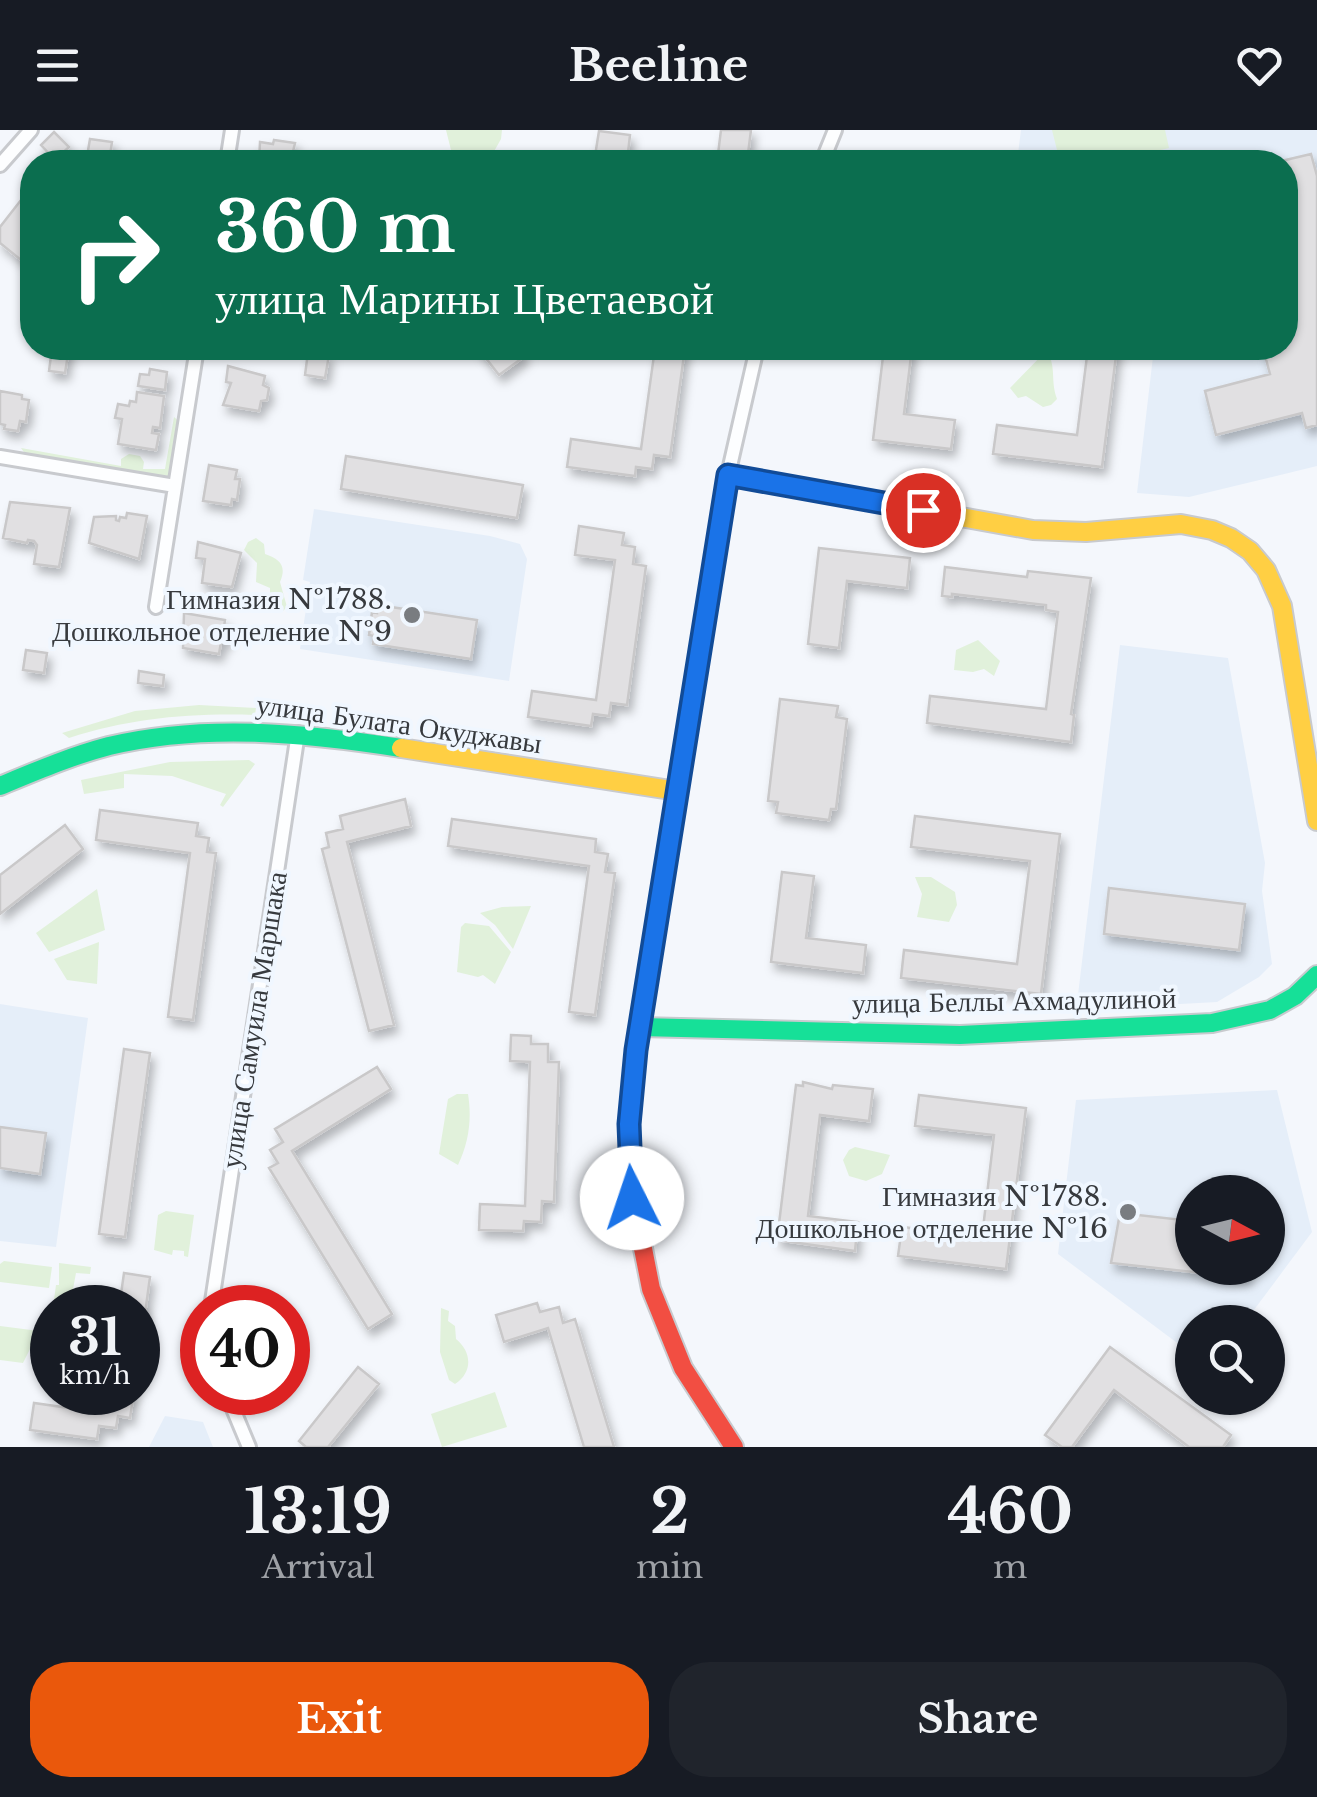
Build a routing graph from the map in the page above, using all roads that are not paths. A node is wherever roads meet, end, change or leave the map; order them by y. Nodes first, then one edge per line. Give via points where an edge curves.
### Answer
1 (31, 130) edge
2 (0, 165) edge
3 (196, 360) edge
4 (754, 360) edge
5 (0, 457) edge
6 (728, 475) junction
7 (175, 486) junction
8 (156, 608) dead end
9 (298, 734) junction
10 (0, 786) edge
11 (678, 792) junction
12 (1317, 820) edge
13 (1317, 976) edge
14 (640, 1027) junction
15 (215, 1285) edge
16 (236, 1415) edge
17 (249, 1447) edge
18 (734, 1447) edge

1 - 2 street
3 - 7 street
4 - 6 street
5 - 7 street
6 - 11 street
6 - 12 street via 1033,530 1181,524 1241,544 1266,570 1282,606
7 - 8 street
9 - 10 street, улица Булата Окуджавы via 218,730 140,739 64,758
9 - 11 street, улица Булата Окуджавы
9 - 15 street, улица Самуила Маршака
11 - 14 street
13 - 14 street, улица Беллы Ахмадулиной via 1276,1008 1212,1023 976,1035
14 - 18 street via 628,1149 640,1248 672,1345
16 - 17 street

